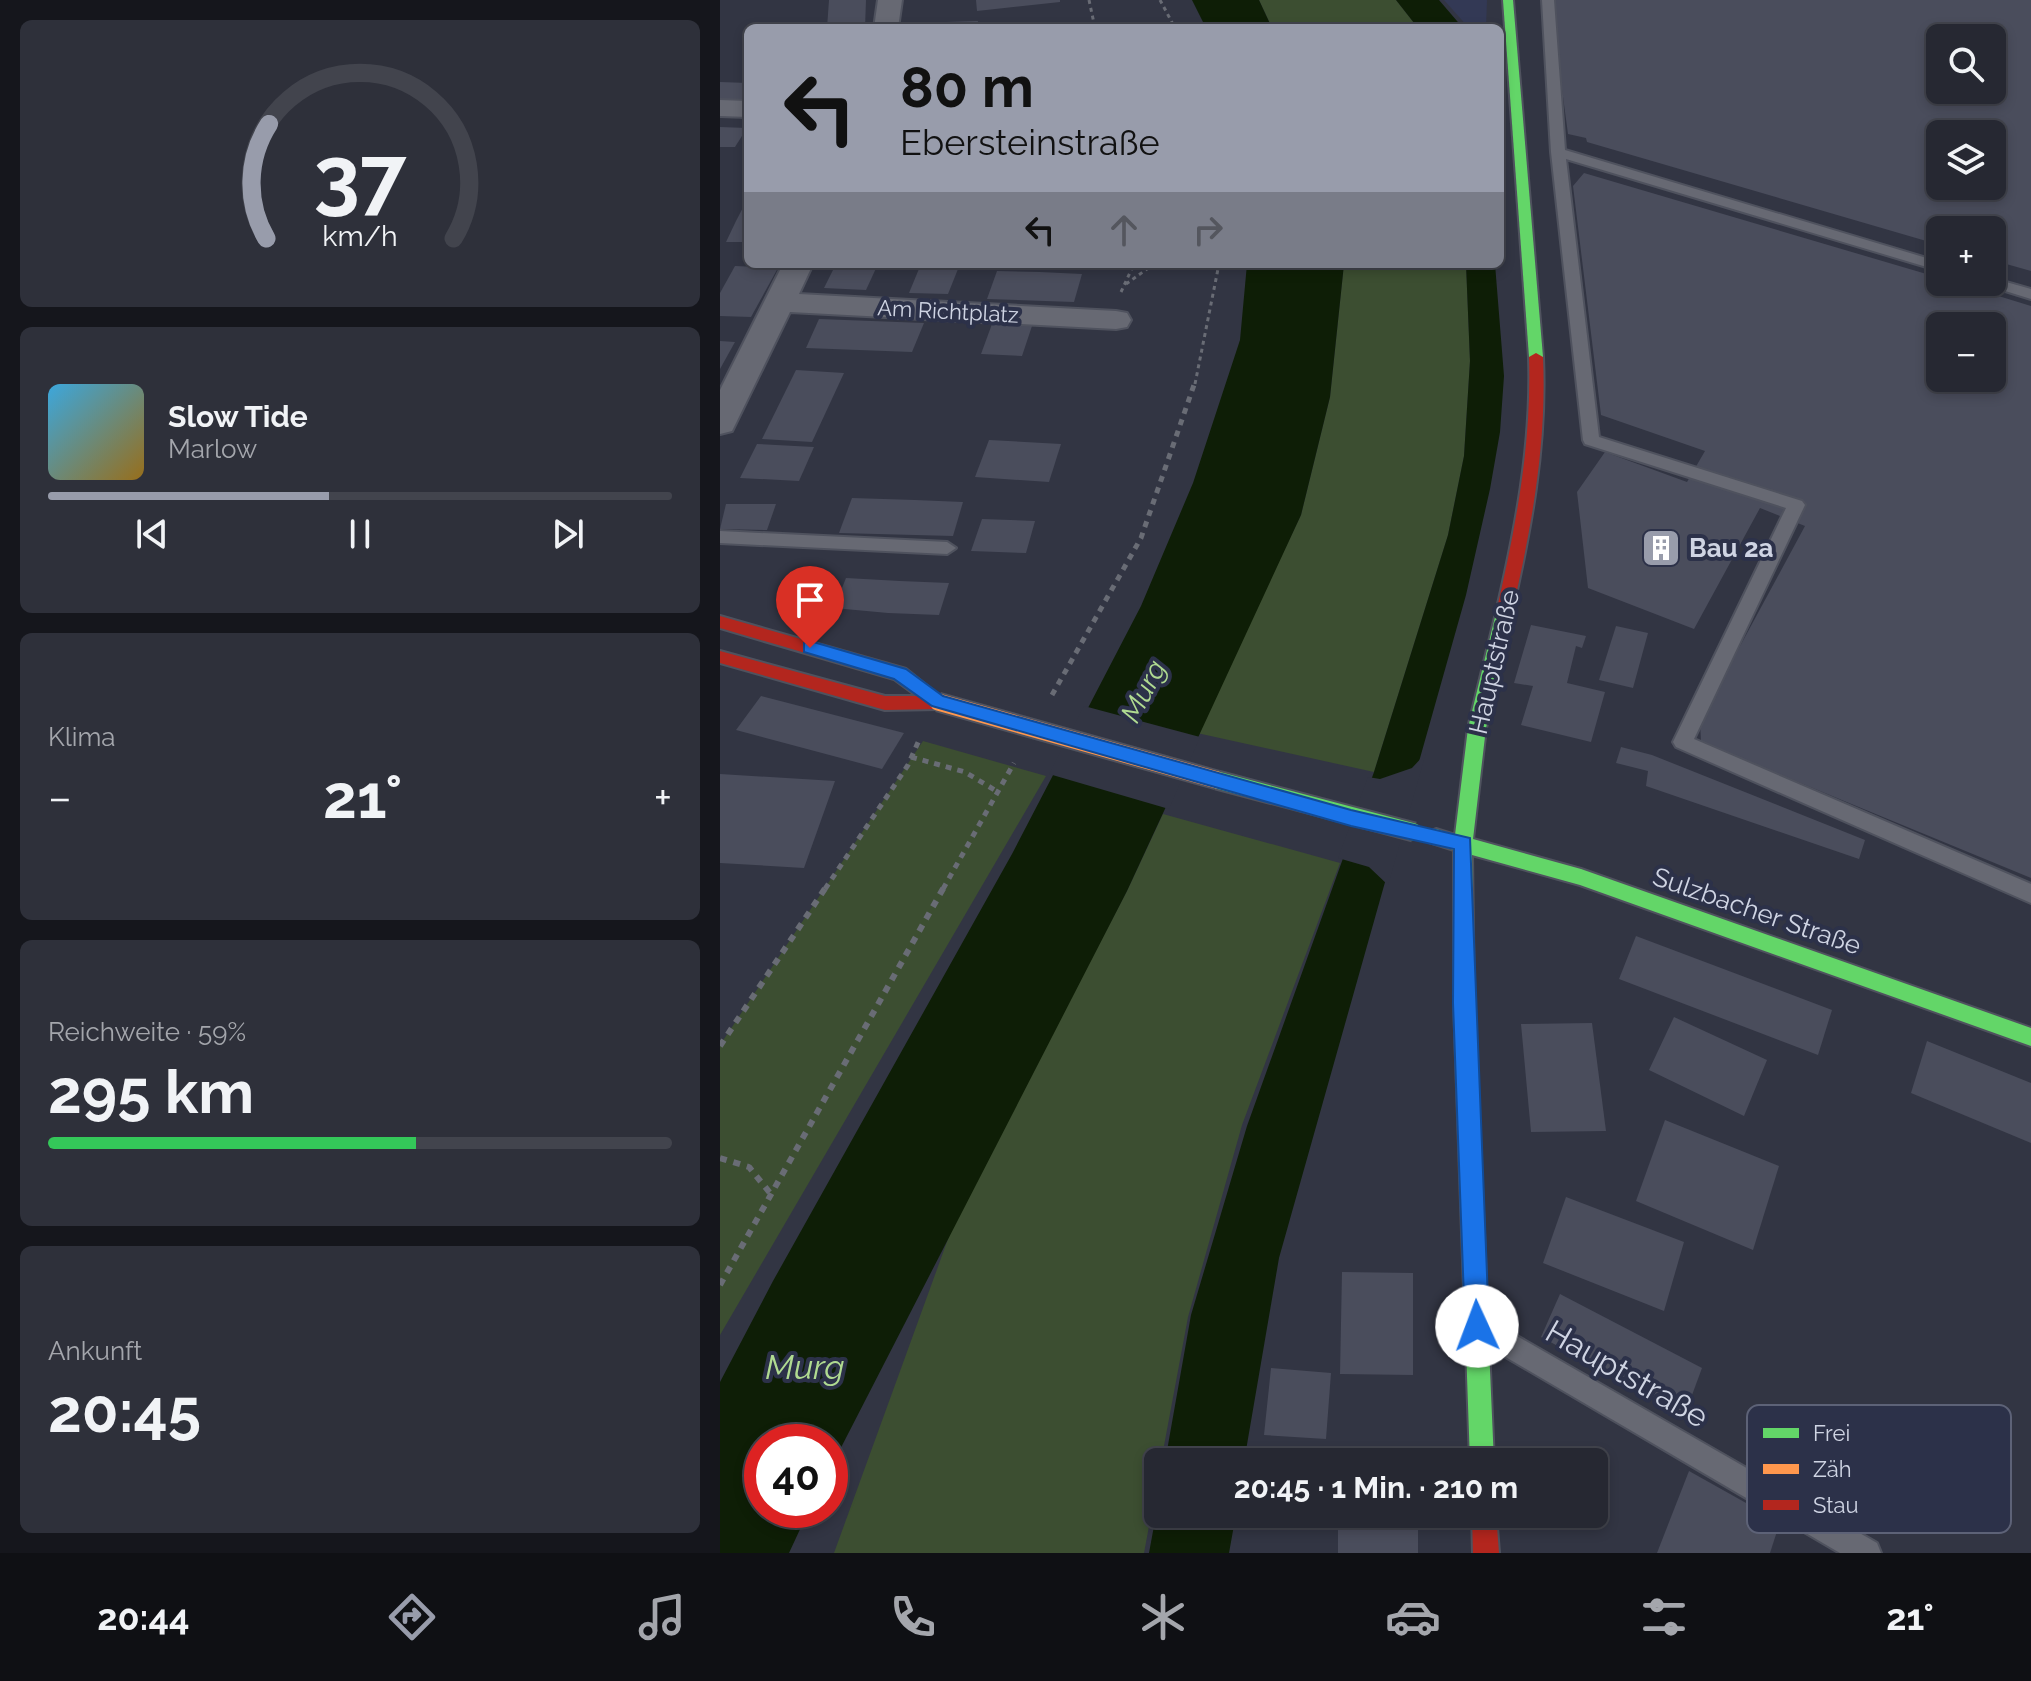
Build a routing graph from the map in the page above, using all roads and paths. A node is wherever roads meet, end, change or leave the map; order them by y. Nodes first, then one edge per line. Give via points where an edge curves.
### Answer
1 (890, 0) edge
2 (1089, 0) edge
3 (1160, 0) edge
4 (1508, 0) edge
5 (1548, 0) edge
6 (887, 24) edge
7 (1094, 24) edge
8 (1173, 24) edge
9 (720, 108) edge
10 (744, 109) edge
11 (1558, 152) junction
12 (1926, 263) edge
13 (796, 268) edge
14 (1148, 268) edge
15 (1218, 268) edge
16 (1125, 284) dead end
17 (2006, 286) edge
18 (2031, 294) edge
19 (779, 302) junction
20 (1116, 320) dead end
21 (720, 423) edge
22 (720, 537) edge
23 (947, 548) dead end
24 (720, 622) edge
25 (720, 657) edge
26 (938, 702) junction
27 (1048, 704) dead end
28 (1019, 754) dead end
29 (911, 757) junction
30 (998, 792) junction
31 (1463, 843) junction
32 (2031, 894) edge
33 (2031, 1037) edge
34 (720, 1046) edge
35 (720, 1158) edge
36 (770, 1193) junction
37 (720, 1285) edge
38 (1477, 1326) junction
39 (1481, 1448) edge
40 (1747, 1483) edge
41 (1485, 1528) edge
42 (1833, 1533) edge
43 (1486, 1553) edge
44 (1867, 1553) edge

1 - 6 street
2 - 7 path
3 - 8 path
4 - 31 street, Hauptstraße via 1540,407 1533,485 1477,728
5 - 11 lane
9 - 10 street
11 - 12 lane
11 - 32 lane via 1591,440 1796,505 1683,742
13 - 19 street
14 - 16 path
15 - 27 path via 1197,377 1141,538
17 - 18 lane
19 - 20 street, Am Richtplatz
19 - 21 street
22 - 23 lane
24 - 26 street via 900,674
25 - 26 street via 885,703
26 - 29 path
26 - 31 street, Sulzbacher Straße, bridge via 1351,818
28 - 30 path
29 - 30 path via 965,772
29 - 34 path
30 - 36 path
31 - 33 street, Sulzbacher Straße via 1581,877
31 - 38 street, Hauptstraße
35 - 36 path via 749,1167
36 - 37 path
38 - 39 street, Hauptstraße
38 - 40 lane, Hauptstraße
41 - 43 street
42 - 44 lane, Hauptstraße

